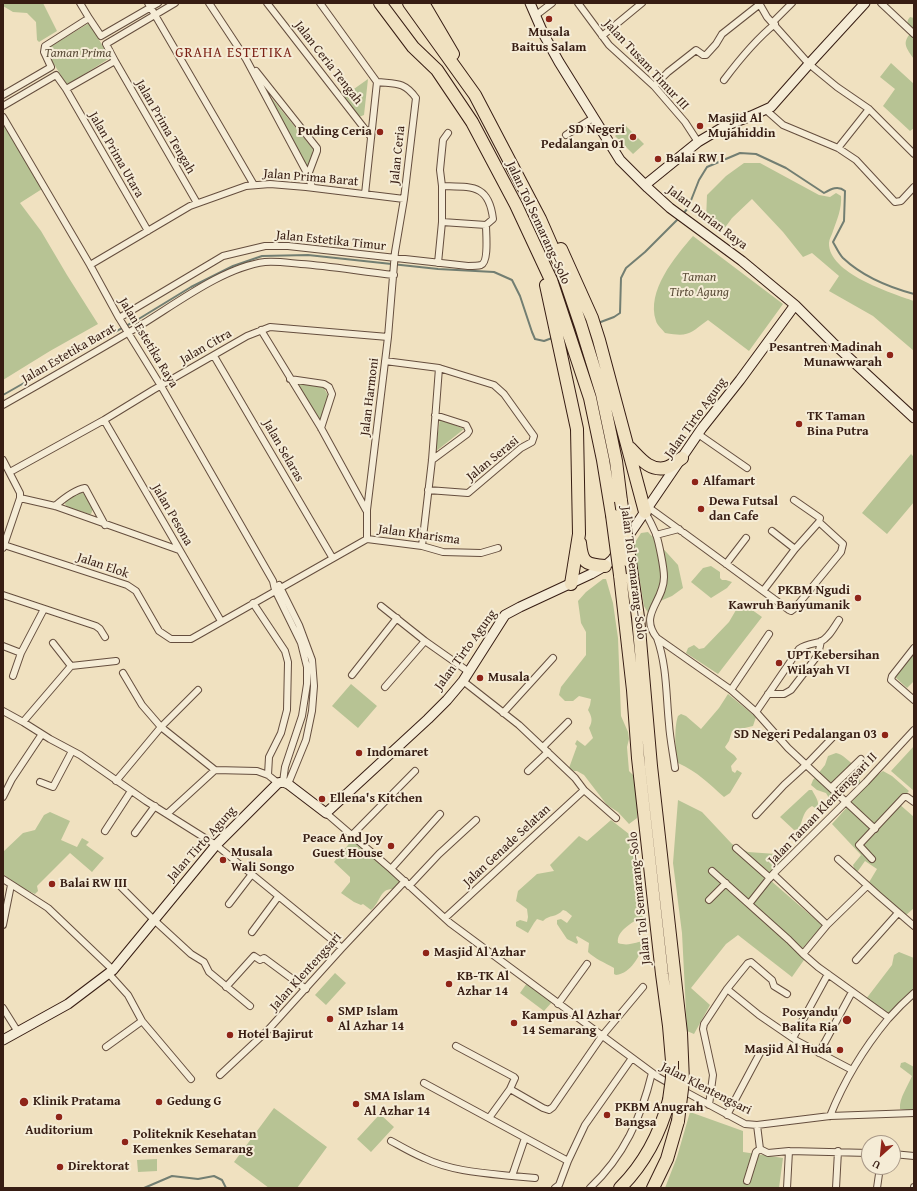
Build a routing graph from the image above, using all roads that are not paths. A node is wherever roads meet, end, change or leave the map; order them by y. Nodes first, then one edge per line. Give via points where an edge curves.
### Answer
1 (80, 3) edge
2 (158, 3) edge
3 (175, 3) edge
4 (209, 3) edge
5 (267, 3) edge
6 (320, 3) edge
7 (380, 3) edge
8 (409, 3) edge
9 (423, 3) edge
10 (530, 3) edge
11 (552, 3) edge
12 (578, 3) edge
13 (642, 3) edge
14 (792, 3) edge
15 (865, 3) edge
16 (881, 3) edge
17 (759, 4) edge
18 (149, 5) edge
19 (155, 15) junction
20 (535, 16) junction
21 (89, 18) junction
22 (774, 23) junction
23 (914, 34) edge
24 (101, 36) junction
25 (602, 36) junction
26 (106, 44) junction
27 (246, 59) junction
28 (114, 61) junction
29 (809, 64) junction
30 (51, 67) junction
31 (56, 75) junction
32 (724, 80) dead end
33 (376, 82) junction
34 (654, 86) junction
35 (66, 89) junction
36 (3, 95) edge
37 (475, 95) junction
38 (3, 106) edge
39 (869, 109) junction
40 (766, 110) junction
41 (3, 117) edge
42 (593, 118) junction
43 (448, 132) dead end
44 (566, 135) dead end
45 (371, 137) junction
46 (698, 142) junction
47 (838, 148) junction
48 (914, 154) edge
49 (308, 175) junction
50 (254, 185) junction
51 (645, 185) junction
52 (442, 186) junction
53 (312, 187) junction
54 (914, 187) edge
55 (365, 194) junction
56 (404, 199) junction
57 (197, 204) junction
58 (540, 219) junction
59 (442, 222) junction
60 (486, 226) junction
61 (148, 231) junction
62 (395, 259) junction
63 (438, 263) junction
64 (90, 265) junction
65 (394, 273) junction
66 (795, 305) junction
67 (120, 319) junction
68 (127, 330) junction
69 (261, 330) junction
70 (562, 332) junction
71 (388, 337) junction
72 (214, 356) junction
73 (385, 361) junction
74 (439, 368) junction
75 (290, 379) junction
76 (161, 386) junction
77 (3, 405) edge
78 (436, 415) junction
79 (914, 418) edge
80 (104, 420) junction
81 (321, 428) junction
82 (698, 434) junction
83 (628, 446) junction
84 (682, 458) junction
85 (3, 460) edge
86 (432, 460) junction
87 (747, 468) dead end
88 (10, 472) junction
89 (428, 490) junction
90 (20, 498) junction
91 (794, 500) dead end
92 (55, 506) junction
93 (647, 509) junction
94 (367, 510) junction
95 (819, 522) junction
96 (105, 524) junction
97 (682, 531) junction
98 (772, 531) dead end
99 (579, 534) junction
100 (656, 535) junction
101 (746, 538) dead end
102 (367, 539) junction
103 (3, 546) edge
104 (422, 546) junction
105 (498, 548) dead end
106 (795, 549) junction
107 (179, 550) junction
108 (332, 557) junction
109 (726, 564) junction
110 (605, 566) junction
111 (571, 584) junction
112 (278, 588) junction
113 (763, 591) junction
114 (3, 595) edge
115 (253, 603) junction
116 (380, 606) dead end
117 (44, 609) junction
118 (396, 618) junction
119 (839, 620) dead end
120 (221, 621) junction
121 (769, 634) dead end
122 (105, 637) dead end
123 (657, 638) junction
124 (425, 641) junction
125 (821, 641) junction
126 (53, 643) dead end
127 (3, 646) edge
128 (914, 648) edge
129 (21, 653) junction
130 (553, 658) dead end
131 (116, 661) dead end
132 (71, 666) junction
133 (469, 672) junction
134 (124, 673) dead end
135 (352, 675) dead end
136 (13, 676) dead end
137 (463, 681) junction
138 (385, 687) dead end
139 (198, 690) dead end
140 (731, 690) junction
141 (768, 694) junction
142 (914, 700) edge
143 (3, 712) edge
144 (756, 712) junction
145 (503, 713) junction
146 (302, 716) junction
147 (310, 718) junction
148 (23, 722) junction
149 (568, 722) dead end
150 (161, 727) junction
151 (914, 730) edge
152 (42, 734) junction
153 (832, 738) dead end
154 (545, 750) junction
155 (72, 751) junction
156 (861, 759) dead end
157 (807, 764) junction
158 (284, 767) junction
159 (675, 768) dead end
160 (215, 770) junction
161 (293, 770) junction
162 (415, 771) dead end
163 (528, 771) dead end
164 (268, 775) junction
165 (116, 781) junction
166 (40, 782) dead end
167 (283, 783) junction
168 (831, 788) junction
169 (584, 790) junction
170 (131, 791) junction
171 (3, 797) edge
172 (846, 801) junction
173 (914, 802) edge
174 (155, 806) junction
175 (326, 813) junction
176 (167, 814) junction
177 (440, 814) dead end
178 (756, 815) dead end
179 (616, 818) dead end
180 (476, 820) dead end
181 (875, 829) junction
182 (105, 831) dead end
183 (135, 833) dead end
184 (352, 835) junction
185 (216, 844) junction
186 (736, 848) dead end
187 (838, 859) dead end
188 (872, 859) dead end
189 (391, 869) junction
190 (712, 871) dead end
191 (252, 874) junction
192 (771, 876) junction
193 (3, 879) edge
194 (726, 883) junction
195 (407, 884) junction
196 (11, 885) junction
197 (867, 886) junction
198 (121, 887) dead end
199 (278, 897) junction
200 (709, 900) dead end
201 (229, 904) dead end
202 (749, 904) junction
203 (898, 913) junction
204 (445, 918) junction
205 (154, 920) junction
206 (3, 925) edge
207 (828, 925) junction
208 (914, 926) edge
209 (252, 932) dead end
210 (342, 948) junction
211 (803, 954) junction
212 (856, 960) dead end
213 (587, 964) dead end
214 (111, 972) junction
215 (828, 974) junction
216 (226, 987) junction
217 (643, 987) dead end
218 (306, 989) junction
219 (727, 989) junction
220 (852, 992) junction
221 (914, 993) edge
222 (787, 994) dead end
223 (558, 1004) junction
224 (250, 1006) dead end
225 (3, 1008) edge
226 (889, 1018) junction
227 (142, 1021) junction
228 (18, 1032) junction
229 (602, 1036) junction
230 (792, 1038) junction
231 (3, 1040) edge
232 (456, 1046) dead end
233 (106, 1047) dead end
234 (760, 1053) dead end
235 (819, 1053) junction
236 (632, 1058) junction
237 (852, 1070) junction
238 (652, 1073) junction
239 (220, 1075) dead end
240 (191, 1079) dead end
241 (424, 1083) dead end
242 (510, 1089) junction
243 (709, 1105) junction
244 (726, 1114) junction
245 (914, 1114) edge
246 (830, 1116) junction
247 (489, 1118) junction
248 (757, 1125) junction
249 (525, 1138) junction
250 (391, 1141) dead end
251 (760, 1150) junction
252 (789, 1151) junction
253 (838, 1152) junction
254 (861, 1153) edge
255 (901, 1155) edge
256 (914, 1156) edge
257 (568, 1161) junction
258 (879, 1175) edge
259 (512, 1176) junction
260 (535, 1178) dead end
261 (747, 1181) dead end
262 (555, 1188) edge
263 (590, 1188) edge
264 (620, 1188) edge
265 (654, 1188) edge
266 (787, 1188) edge
267 (836, 1188) edge
268 (877, 1188) edge

1 - 21 street, Jalan Prima Tengah
2 - 18 street
3 - 19 street
4 - 27 street
5 - 45 street, Jalan Ceria Tengah
6 - 33 street
7 - 70 highway, Jalan Tol Semarang–Solo via 413,47 437,70 472,122 552,280
8 - 37 highway, Jalan Tol Semarang–Solo
9 - 37 highway
10 - 20 main road, Jalan Durian Raya
11 - 20 street
12 - 25 street, Jalan Tusam Timur III
13 - 25 street
14 - 22 street
15 - 29 main road
16 - 23 street
17 - 22 street
17 - 34 street via 722,34 706,54 703,55 696,50
18 - 19 street
18 - 24 street
19 - 26 street
19 - 50 street
20 - 42 main road, Jalan Durian Raya
21 - 24 street, Jalan Prima Tengah
21 - 30 street, Jalan Prima Utara via 45,46 44,52
22 - 29 street
22 - 32 street via 738,61
24 - 26 street, Jalan Prima Tengah
25 - 34 street, Jalan Tusam Timur III
26 - 28 street, Jalan Prima Tengah
27 - 49 street
27 - 49 street via 317,148
28 - 35 street
28 - 57 street, Jalan Prima Tengah
29 - 39 street
29 - 40 main road
30 - 31 street, Jalan Prima Utara
30 - 36 street
31 - 35 street, Jalan Prima Utara
31 - 38 street
33 - 45 street
33 - 56 street, Jalan Ceria via 405,86 416,98
34 - 46 street, Jalan Tusam Timur III via 677,112
35 - 61 street, Jalan Prima Utara
37 - 58 highway, Jalan Tol Semarang–Solo
39 - 47 street
39 - 48 street
40 - 46 main road via 725,126
40 - 47 street via 783,125
41 - 64 street, Jalan Estetika Raya
42 - 44 street
42 - 51 main road, Jalan Durian Raya via 620,160
43 - 52 street via 443,140 440,170
45 - 55 street
46 - 51 main road
47 - 54 street via 856,160 895,202 901,201
49 - 53 street
50 - 53 street, Jalan Prima Barat
50 - 57 street, Jalan Prima Barat
51 - 66 main road, Jalan Durian Raya
52 - 59 street
52 - 60 street, Jalan Estetika Timur via 472,187 483,193 489,201 494,218
53 - 55 street, Jalan Prima Barat
55 - 56 street, Jalan Prima Barat
56 - 62 street, Jalan Ceria
57 - 61 street, Jalan Prima Barat
58 - 83 highway via 564,252 592,318
58 - 265 highway, Jalan Tol Semarang–Solo, bridge via 561,267 602,394 616,461 638,617 651,766 681,1033 683,1081 678,1122 667,1159
59 - 60 street
59 - 63 street
60 - 63 street, Jalan Estetika Timur via 486,256 481,265
61 - 64 street, Jalan Prima Barat
62 - 63 street, Jalan Estetika Timur
62 - 65 street, Jalan Harmoni
62 - 67 street, Jalan Estetika Timur via 288,246 265,246 223,256
64 - 67 street, Jalan Estetika Raya
65 - 68 street, Jalan Estetika Barat via 372,273 283,262 245,266 218,278
65 - 71 street, Jalan Harmoni
66 - 79 main road, Jalan Durian Raya
66 - 82 main road, Jalan Tirto Agung
67 - 68 street, Jalan Estetika Raya
68 - 76 street, Jalan Estetika Raya
68 - 77 street, Jalan Estetika Barat
69 - 71 street, Jalan Citra via 288,327
69 - 72 street, Jalan Citra
69 - 75 street
70 - 99 highway via 562,355 577,429
70 - 264 highway, Jalan Tol Semarang–Solo, bridge via 575,352 590,398 612,514 634,690 638,758 672,1061 669,1100 654,1143 639,1167
71 - 73 street, Jalan Harmoni
72 - 76 street, Jalan Citra
72 - 108 street, Jalan Selaras
73 - 74 street, Jalan Serasi
73 - 94 street, Jalan Harmoni
74 - 78 street
74 - 89 street, Jalan Serasi via 498,387 522,417 534,438 468,494
75 - 81 street
75 - 81 street via 329,387 332,394
76 - 80 street, Jalan Citra
76 - 112 street, Jalan Estetika Raya
78 - 86 street
78 - 86 street via 466,426 469,431
80 - 88 street, Jalan Citra
80 - 107 street, Jalan Pesona
81 - 94 street
82 - 84 main road, Jalan Tirto Agung
82 - 87 street
83 - 84 highway via 641,460 657,468 666,468
83 - 93 highway
84 - 93 main road, Jalan Tirto Agung
85 - 88 street
86 - 89 street
88 - 90 street
89 - 104 street
90 - 92 street
90 - 103 street
91 - 95 street via 820,518
92 - 96 street
92 - 96 street via 79,489 85,488
93 - 97 street
93 - 100 street
93 - 110 main road, Jalan Tirto Agung via 612,560
94 - 102 street, Jalan Harmoni
95 - 106 street
95 - 113 street via 843,544 843,547 796,608 789,610
96 - 107 street
97 - 100 street
97 - 109 street
98 - 106 street
99 - 110 highway via 583,559 592,565
99 - 111 highway
100 - 123 street via 663,565 663,584 650,616 650,626
101 - 109 street
102 - 104 street, Jalan Kharisma
102 - 108 street, Jalan Kharisma
103 - 120 street, Jalan Elok via 136,591 158,631 170,639 191,639
104 - 105 street, Jalan Kharisma via 444,552 481,553
106 - 113 street
107 - 120 street, Jalan Pesona
108 - 112 street, Jalan Kharisma
109 - 113 street
110 - 111 main road, Jalan Tirto Agung
111 - 133 main road, Jalan Tirto Agung via 505,615
112 - 115 street, Jalan Elok
112 - 146 street, Jalan Estetika Raya via 301,643 307,667 308,684
112 - 147 street, Jalan Estetika Raya via 298,624 312,660 314,686
114 - 117 street
115 - 120 street, Jalan Elok
115 - 164 street via 285,651 288,662 286,714 281,733 269,757
116 - 118 street
117 - 122 street via 96,626
117 - 129 street
118 - 124 street
118 - 135 street
119 - 125 street
121 - 140 street
123 - 140 street
123 - 159 street via 665,668
124 - 133 street
124 - 138 street
125 - 141 street via 800,649
125 - 141 street via 818,655 791,690 784,694
126 - 132 street
127 - 129 street
128 - 142 street via 891,680
129 - 136 street
130 - 145 street
131 - 132 street
132 - 148 street
133 - 137 main road, Jalan Tirto Agung
134 - 150 street via 142,704
137 - 145 street
137 - 175 main road, Jalan Tirto Agung via 428,719
139 - 150 street
140 - 144 street
141 - 144 street
143 - 148 street
144 - 157 street via 788,748
145 - 154 street
146 - 147 street
146 - 158 street, Jalan Estetika Raya
147 - 161 street, Jalan Estetika Raya via 306,740
148 - 152 street
149 - 154 street
150 - 160 street
150 - 165 street
151 - 172 street, Jalan Taman Klentengsari II
152 - 155 street
152 - 171 street
153 - 157 street
154 - 163 street
154 - 169 street
155 - 165 street
155 - 166 street via 53,787
156 - 168 street
157 - 168 street
157 - 178 street
158 - 161 street
158 - 167 street, Jalan Estetika Raya
160 - 164 street via 257,771
160 - 176 street
161 - 167 street, Jalan Estetika Raya
162 - 184 street
164 - 167 street
165 - 170 street
167 - 175 main road
167 - 185 main road, Jalan Tirto Agung
168 - 172 street
169 - 179 street
169 - 204 street, Jalan Genade Selatan
170 - 174 street
170 - 182 street
172 - 181 street
172 - 192 street, Jalan Taman Klentengsari II
173 - 181 street via 905,797
174 - 176 street
174 - 183 street
175 - 184 street, Jalan Klentengsari
176 - 185 street
177 - 189 street
180 - 195 street
181 - 188 street via 859,845
184 - 189 street, Jalan Klentengsari
185 - 191 street
185 - 205 main road, Jalan Tirto Agung
186 - 192 street
187 - 197 street
189 - 195 street, Jalan Klentengsari
190 - 194 street
191 - 199 street
191 - 201 street
192 - 202 street
192 - 207 street, Jalan Taman Klentengsari II
193 - 196 street
194 - 200 street
194 - 202 street
195 - 204 street, Jalan Klentengsari
195 - 210 street, Jalan Klentengsari
196 - 206 street
196 - 214 street via 48,908
197 - 203 street
197 - 207 street
198 - 205 street
199 - 209 street
199 - 210 street
202 - 211 street
203 - 208 street
203 - 212 street
204 - 223 street, Jalan Klentengsari
205 - 214 main road, Jalan Tirto Agung
205 - 216 street via 191,954 204,962 209,972
207 - 211 street
210 - 218 street, Jalan Klentengsari
211 - 215 street
213 - 223 street
214 - 227 street via 128,995
214 - 228 main road, Jalan Tirto Agung via 68,1004
215 - 220 street
215 - 230 street
216 - 218 street via 254,956 260,960 264,958
216 - 224 street
217 - 229 street
218 - 239 street, Jalan Klentengsari via 268,1030
219 - 222 street via 751,962 773,981 774,986
219 - 230 street
219 - 243 street via 703,1029 713,1075
220 - 226 street
220 - 235 street
221 - 226 street
223 - 229 street, Jalan Klentengsari
225 - 228 street
226 - 237 street
227 - 233 street
227 - 240 street
228 - 231 main road, Jalan Tirto Agung
229 - 236 street, Jalan Klentengsari
229 - 242 street via 549,1110
230 - 235 street
232 - 242 street via 514,1077
234 - 244 street
235 - 237 street
236 - 238 street, Jalan Klentengsari
236 - 257 street via 585,1125
237 - 246 street
238 - 243 street, Jalan Klentengsari
238 - 263 street via 647,1095 627,1143
241 - 247 street
242 - 247 street
243 - 244 street, Jalan Klentengsari
244 - 248 street, Jalan Klentengsari via 745,1124
245 - 246 street, Jalan Klentengsari
246 - 248 street, Jalan Klentengsari
247 - 249 street
248 - 251 street
249 - 257 street
249 - 259 street
250 - 259 street via 423,1158 447,1166
251 - 252 street
251 - 261 street via 756,1152
252 - 253 street
252 - 266 street
253 - 254 street
253 - 267 street
255 - 256 street
257 - 262 street via 559,1185
258 - 268 street
259 - 260 street

